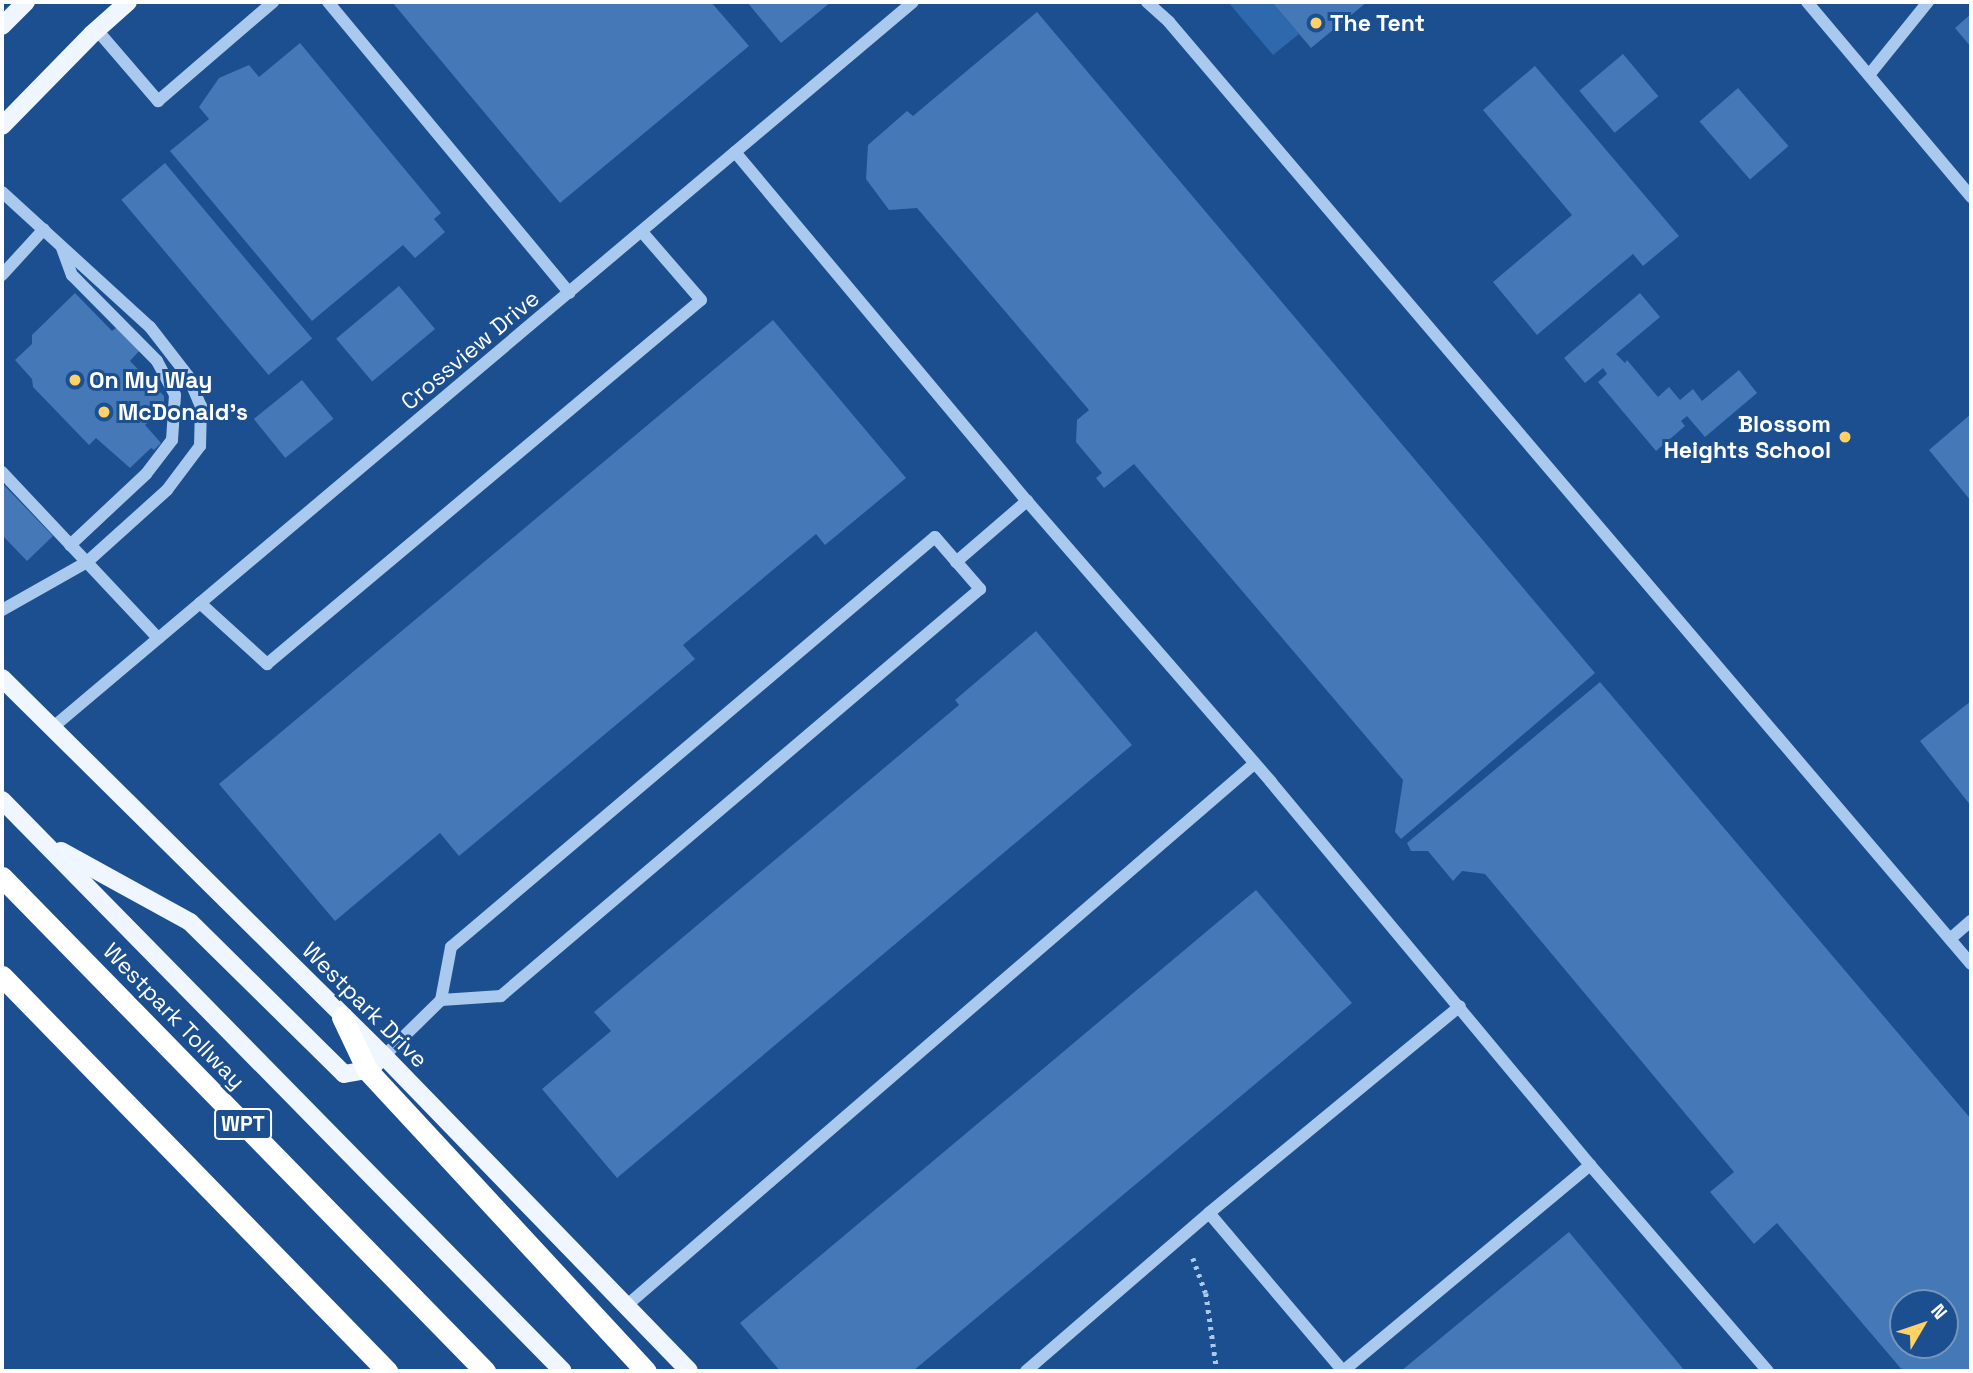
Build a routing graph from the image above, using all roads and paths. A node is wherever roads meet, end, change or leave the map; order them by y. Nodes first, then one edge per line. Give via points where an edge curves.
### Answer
1 (26, 2) edge
2 (128, 2) edge
3 (273, 2) edge
4 (328, 2) edge
5 (913, 2) edge
6 (1147, 2) edge
7 (1807, 2) edge
8 (1928, 2) edge
9 (2, 26) edge
10 (97, 30) junction
11 (1869, 75) junction
12 (2, 125) edge
13 (735, 152) junction
14 (2, 192) edge
15 (1971, 197) edge
16 (44, 229) junction
17 (642, 232) junction
18 (60, 245) junction
19 (2, 275) edge
20 (570, 293) junction
21 (2, 472) edge
22 (1027, 501) junction
23 (70, 545) junction
24 (87, 562) junction
25 (956, 562) junction
26 (200, 603) junction
27 (2, 610) edge
28 (158, 638) junction
29 (2, 678) edge
30 (52, 728) junction
31 (1254, 764) junction
32 (2, 800) edge
33 (45, 843) junction
34 (2, 877) edge
35 (1971, 921) edge
36 (1950, 939) junction
37 (1971, 964) edge
38 (2, 976) edge
39 (442, 1000) junction
40 (1460, 1006) junction
41 (342, 1017) junction
42 (384, 1056) junction
43 (366, 1070) junction
44 (1590, 1165) junction
45 (1209, 1213) junction
46 (1184, 1234) junction
47 (626, 1306) junction
48 (387, 1371) edge
49 (485, 1371) edge
50 (563, 1371) edge
51 (646, 1371) edge
52 (689, 1371) edge
53 (1026, 1371) edge
54 (1217, 1371) edge
55 (1768, 1371) edge

1 - 9 main road
2 - 10 main road
3 - 10 street via 158,101
4 - 20 street
5 - 13 street, Crossview Drive
6 - 36 street via 1178,32
7 - 11 street
8 - 11 street
10 - 12 main road
11 - 15 street
13 - 17 street, Crossview Drive
13 - 22 street
14 - 16 street
16 - 18 street
16 - 19 street
17 - 20 street, Crossview Drive
17 - 26 street via 701,300 278,656 267,664
18 - 23 street via 72,275 156,361 175,395 172,440 146,474
18 - 24 street via 150,327 188,376 201,406 200,446 167,490
20 - 26 street, Crossview Drive
21 - 23 street
22 - 25 street
22 - 31 street
23 - 24 street
24 - 27 street
24 - 28 street
25 - 39 street via 935,537 451,947
25 - 39 street via 980,589 500,996
26 - 28 street, Crossview Drive
28 - 30 street, Crossview Drive
29 - 30 main road, Westpark Drive
30 - 41 main road, Westpark Drive
31 - 40 street
31 - 47 street
32 - 33 main road
33 - 43 main road via 190,922 344,1074
33 - 50 main road
34 - 49 highway, Westpark Tollway / WPT
35 - 36 street
36 - 37 street
38 - 48 highway
39 - 42 street
40 - 44 street
40 - 45 street
41 - 42 main road, Westpark Drive
41 - 43 highway
42 - 43 main road
42 - 47 main road, Westpark Drive
43 - 51 highway
44 - 45 street via 1343,1371
44 - 55 street
45 - 46 street
46 - 53 street
46 - 54 path via 1206,1293
47 - 52 main road, Westpark Drive

